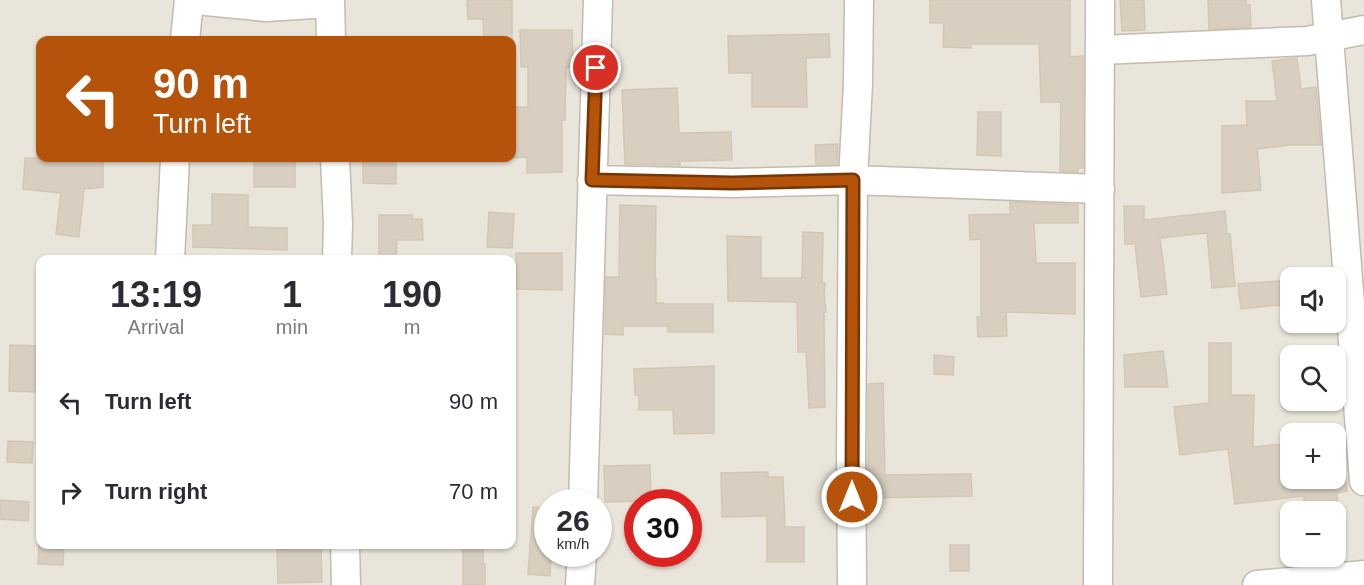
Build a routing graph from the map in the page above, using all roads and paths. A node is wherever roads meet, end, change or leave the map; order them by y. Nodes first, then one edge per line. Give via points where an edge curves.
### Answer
1 (189, 0) edge
2 (196, 0) edge
3 (598, 0) edge
4 (859, 0) edge
5 (1100, 0) edge
6 (1326, 0) edge
7 (330, 2) edge
8 (1364, 30) edge
9 (185, 36) edge
10 (331, 36) edge
11 (1329, 36) junction
12 (1101, 50) junction
13 (176, 162) edge
14 (335, 162) edge
15 (592, 180) junction
16 (853, 180) junction
17 (1100, 189) junction
18 (170, 255) edge
19 (337, 255) edge
20 (1364, 481) edge
21 (584, 489) edge
22 (345, 549) edge
23 (581, 567) edge
24 (1364, 574) edge
25 (346, 585) edge
26 (580, 585) edge
27 (852, 585) edge
28 (1098, 585) edge
29 (1257, 585) edge

1 - 9 street
2 - 7 street via 266,7
3 - 15 street
4 - 16 street
5 - 12 street
6 - 11 street
7 - 10 street
8 - 11 street
11 - 12 street via 1307,41
11 - 20 street
12 - 17 street
13 - 18 street
14 - 19 street
15 - 16 street
15 - 21 street
16 - 17 street
16 - 27 street
17 - 28 street
22 - 25 street
23 - 26 street
24 - 29 street

